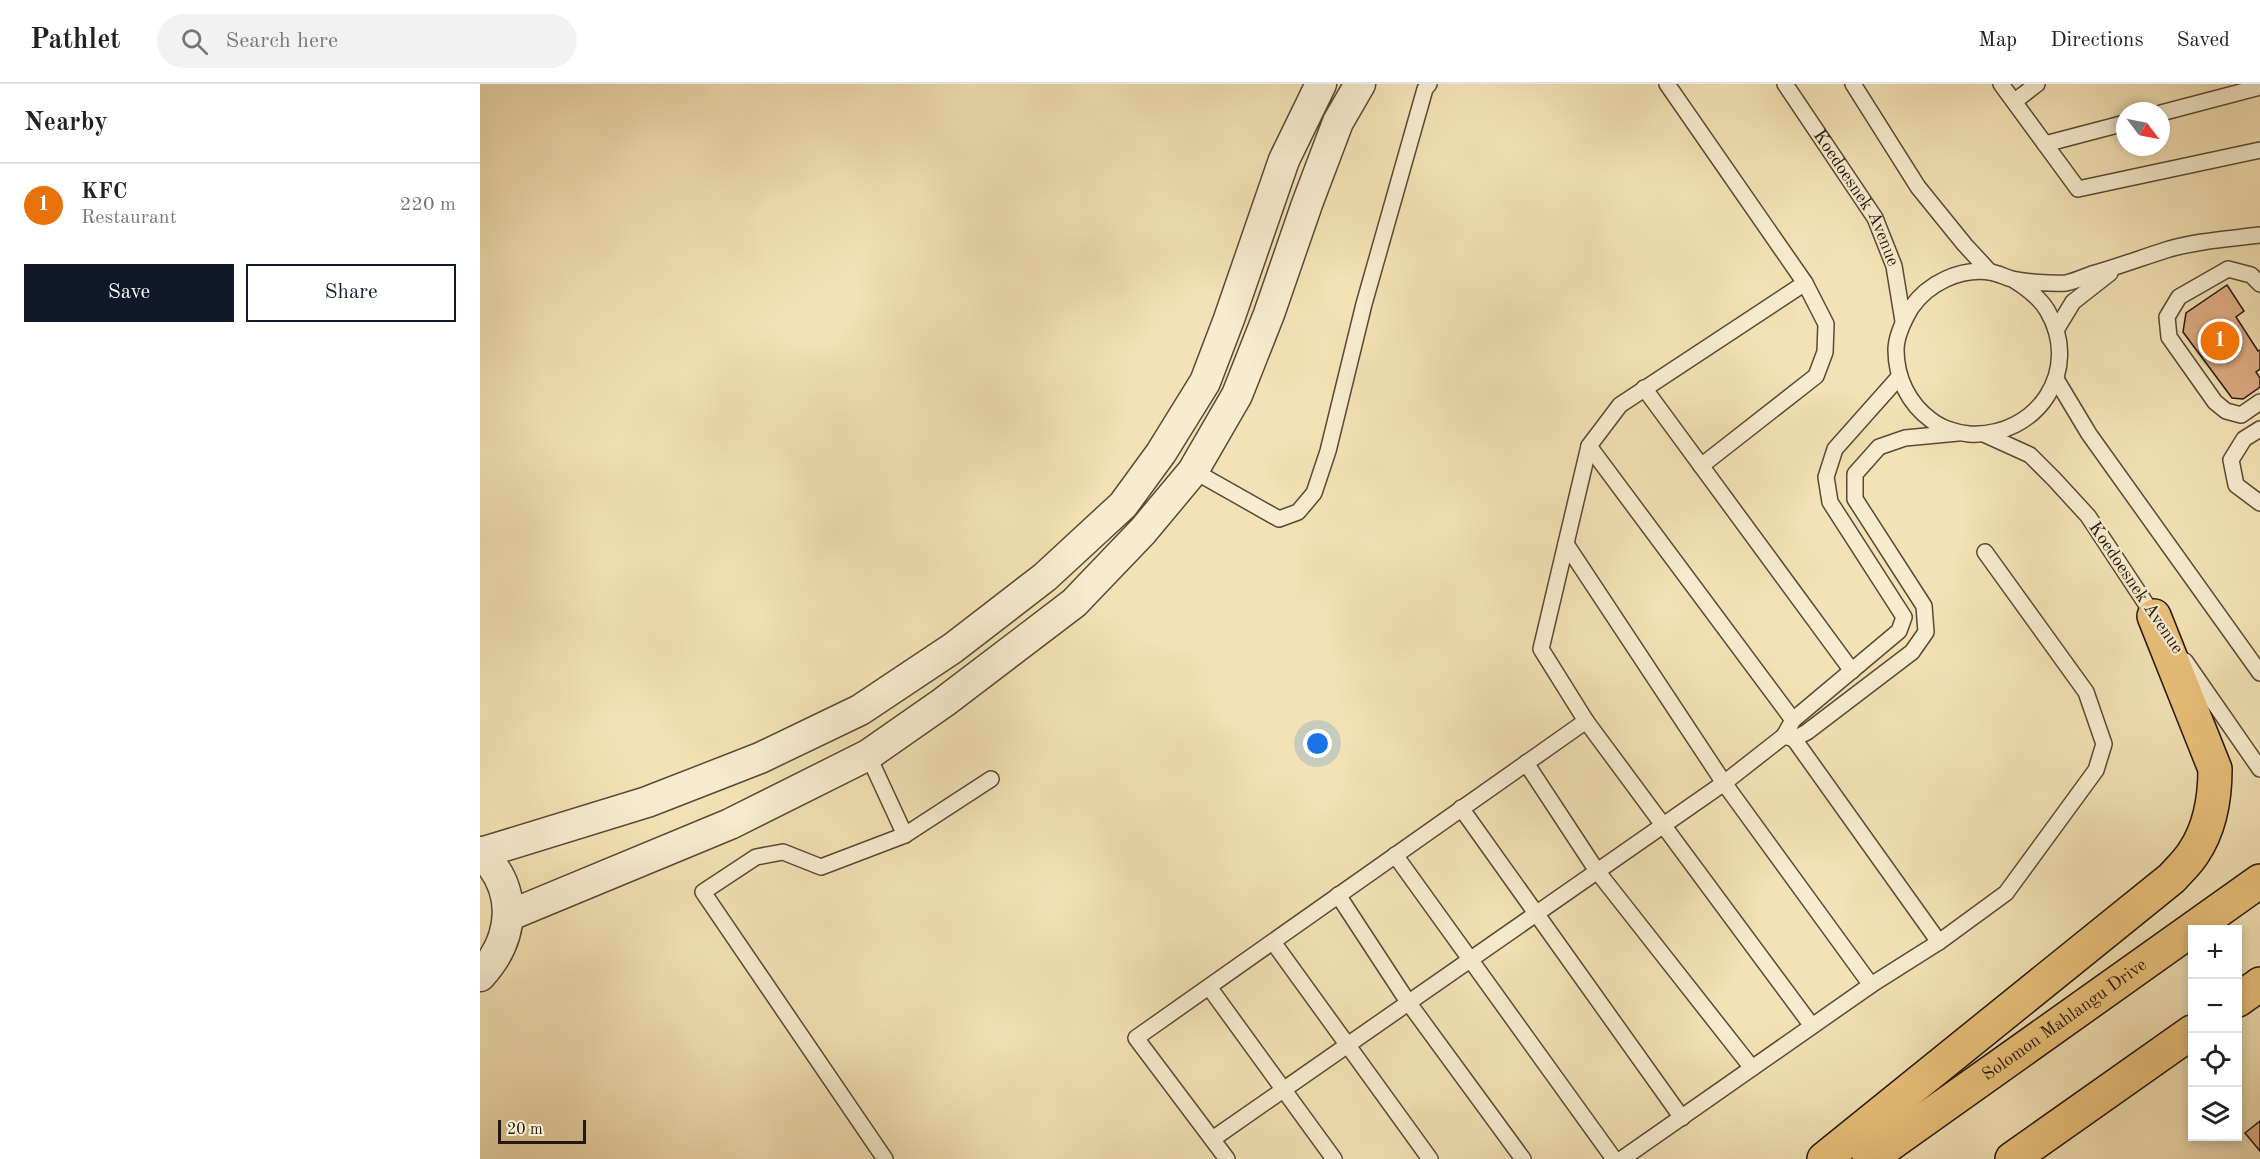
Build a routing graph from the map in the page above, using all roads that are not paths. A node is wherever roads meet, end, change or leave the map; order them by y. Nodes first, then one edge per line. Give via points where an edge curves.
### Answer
1 (1321, 84) edge
2 (1360, 84) edge
3 (1429, 84) edge
4 (1667, 84) edge
5 (1785, 84) edge
6 (1853, 84) edge
7 (2001, 84) edge
8 (2037, 84) edge
9 (2260, 87) edge
10 (2015, 101) junction
11 (2170, 111) edge
12 (2116, 125) edge
13 (2045, 144) junction
14 (2260, 150) edge
15 (2260, 235) edge
16 (2120, 266) junction
17 (1990, 272) junction
18 (2256, 279) edge
19 (2014, 280) junction
20 (1805, 283) junction
21 (1903, 321) junction
22 (2056, 330) junction
23 (1899, 377) junction
24 (2056, 379) junction
25 (1644, 388) junction
26 (2260, 402) edge
27 (2260, 429) edge
28 (1958, 433) junction
29 (1986, 435) junction
30 (1589, 446) junction
31 (1701, 466) junction
32 (1194, 471) junction
33 (2260, 503) edge
34 (1566, 544) junction
35 (1985, 552) dead end
36 (2154, 616) junction
37 (1852, 671) junction
38 (2260, 674) edge
39 (1793, 720) junction
40 (1586, 721) junction
41 (1789, 737) junction
42 (867, 755) junction
43 (1526, 763) junction
44 (2260, 769) edge
45 (991, 779) dead end
46 (1724, 783) junction
47 (1461, 808) junction
48 (1663, 825) junction
49 (905, 835) junction
50 (481, 853) edge
51 (1395, 855) junction
52 (1597, 871) junction
53 (2260, 881) edge
54 (1338, 896) junction
55 (1535, 914) junction
56 (508, 916) junction
57 (1273, 942) junction
58 (1939, 942) junction
59 (1469, 960) junction
60 (480, 976) edge
61 (2260, 984) edge
62 (1871, 986) junction
63 (1209, 987) junction
64 (2242, 997) edge
65 (1407, 1002) junction
66 (1812, 1026) junction
67 (2192, 1033) edge
68 (1347, 1045) junction
69 (1752, 1068) junction
70 (1282, 1089) junction
71 (1682, 1118) junction
72 (1214, 1138) junction
73 (885, 1159) edge
74 (1227, 1159) edge
75 (1334, 1159) edge
76 (1430, 1159) edge
77 (1522, 1159) edge
78 (1614, 1159) edge
79 (1622, 1159) edge
80 (1824, 1159) edge
81 (1869, 1159) edge
82 (2012, 1159) edge

1 - 50 street via 1284,160 1205,382 1123,505 1045,577 953,648 860,710 760,758 647,802
2 - 32 street via 1338,122 1238,395
3 - 32 lane via 1367,292 1314,493 1298,512 1279,519
4 - 20 lane
5 - 21 lane, Koedoesnek Avenue via 1875,218 1894,266
6 - 17 lane, Koedoesnek Avenue via 1918,187
7 - 10 lane
8 - 10 lane
9 - 11 lane
10 - 13 lane
12 - 13 lane
13 - 14 lane via 2078,189
15 - 16 lane via 2168,249
16 - 19 lane via 2066,283
16 - 22 lane via 2073,302
17 - 19 lane, Koedoesnek Avenue
17 - 21 lane, Koedoesnek Avenue via 1963,273 1938,282 1917,299
18 - 26 lane via 2228,269 2179,297 2167,317 2169,337 2215,402 2226,411 2241,414
19 - 22 lane, Koedoesnek Avenue via 2033,292
20 - 25 lane
20 - 31 lane via 1826,324 1825,352 1816,376
21 - 23 lane, Koedoesnek Avenue via 1896,349
22 - 24 lane, Koedoesnek Avenue via 2060,355
23 - 28 lane, Koedoesnek Avenue via 1912,402 1932,422
23 - 37 lane via 1835,449 1826,477 1830,502 1904,616 1899,631
24 - 29 lane, Koedoesnek Avenue via 2045,400 2029,417 2009,429
24 - 38 lane via 2090,434
25 - 30 lane via 1620,405
25 - 31 lane
27 - 33 lane via 2244,439 2231,460 2236,485
28 - 29 lane, Koedoesnek Avenue
28 - 41 lane via 1905,438 1879,447 1855,474 1855,499 1924,606 1926,632 1912,652 1807,732
29 - 36 lane, Koedoesnek Avenue via 2030,455 2054,478 2088,516
30 - 34 lane
30 - 39 lane
31 - 37 lane
32 - 42 street via 1074,603
34 - 40 lane via 1541,649
34 - 46 lane
35 - 58 lane via 2086,692 2104,744 2096,770 2006,893
36 - 44 lane, Koedoesnek Avenue
36 - 80 main road via 2215,769 2209,820 2194,852 2172,878
37 - 39 lane
39 - 41 lane
40 - 43 lane
40 - 48 lane
41 - 46 lane
41 - 58 lane
42 - 49 lane
42 - 56 street via 730,824
43 - 47 lane
43 - 52 lane
45 - 49 lane
46 - 48 lane
46 - 62 lane
47 - 51 lane
47 - 55 lane
48 - 52 lane
48 - 66 lane
49 - 73 lane via 821,867 783,852 756,857 703,892
50 - 56 street via 496,871 505,892
51 - 54 lane
51 - 59 lane
52 - 55 lane
52 - 69 lane
53 - 81 main road, Solomon Mahlangu Drive
54 - 57 lane
54 - 65 lane
55 - 59 lane
55 - 71 lane
56 - 60 street via 504,940 494,961
57 - 63 lane
57 - 68 lane
58 - 62 lane
59 - 65 lane
59 - 78 lane
61 - 64 main road
62 - 66 lane
63 - 70 lane
63 - 72 lane via 1136,1038
65 - 68 lane
65 - 77 lane
66 - 69 lane
67 - 82 main road
68 - 70 lane
68 - 76 lane
69 - 71 lane
70 - 72 lane
70 - 75 lane
71 - 79 lane
72 - 74 lane

